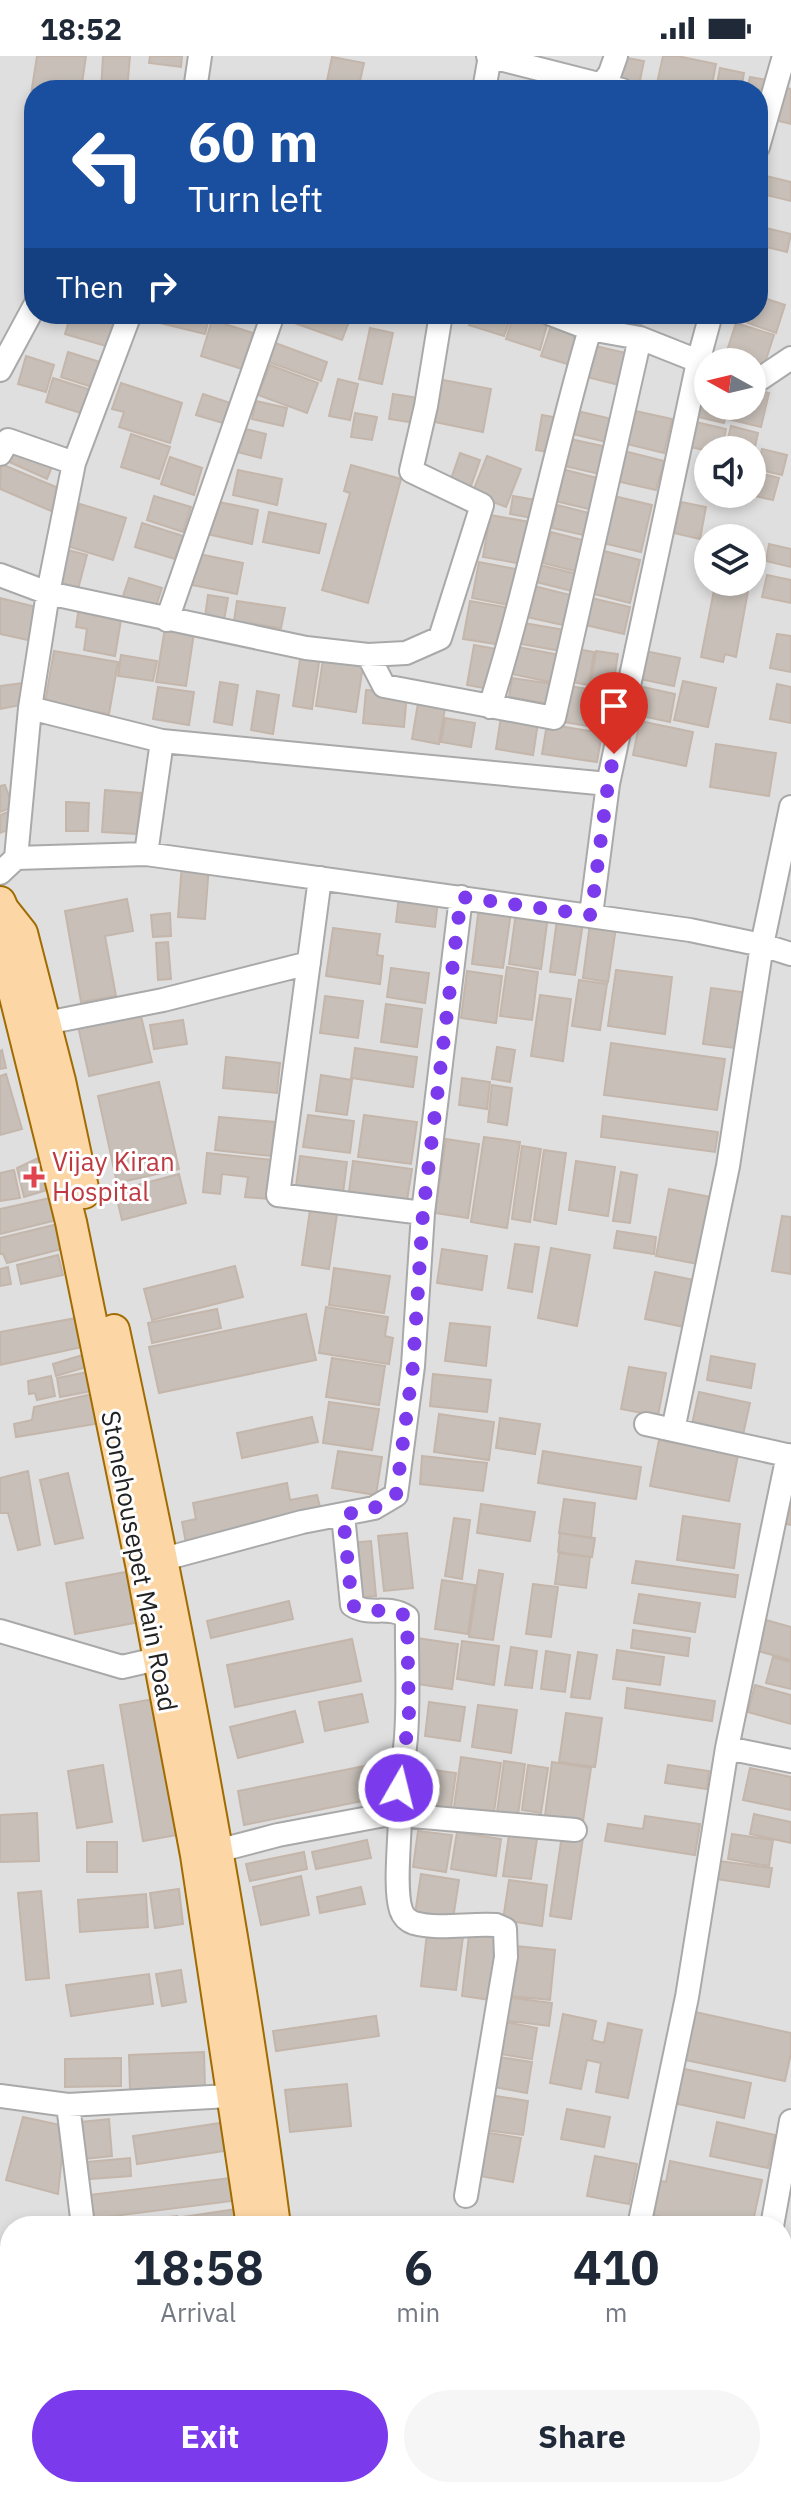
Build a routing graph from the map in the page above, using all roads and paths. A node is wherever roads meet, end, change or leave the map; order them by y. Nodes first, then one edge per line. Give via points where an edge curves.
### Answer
1 (200, 56) edge
2 (489, 56) edge
3 (616, 56) edge
4 (784, 56) edge
5 (196, 80) edge
6 (485, 80) edge
7 (584, 80) edge
8 (611, 80) edge
9 (768, 112) edge
10 (25, 324) edge
11 (126, 324) edge
12 (270, 324) edge
13 (439, 324) edge
14 (577, 324) edge
15 (709, 324) edge
16 (590, 329) junction
17 (640, 338) junction
18 (705, 348) edge
19 (791, 358) edge
20 (694, 359) edge
21 (0, 370) edge
22 (766, 375) edge
23 (694, 403) edge
24 (0, 454) edge
25 (74, 463) junction
26 (0, 575) edge
27 (48, 593) junction
28 (167, 620) junction
29 (368, 655) junction
30 (490, 707) junction
31 (30, 708) junction
32 (162, 741) junction
33 (608, 784) junction
34 (791, 807) edge
35 (788, 830) edge
36 (146, 854) junction
37 (8, 865) edge
38 (320, 878) junction
39 (461, 897) junction
40 (2, 905) edge
41 (591, 915) junction
42 (762, 945) junction
43 (791, 954) edge
44 (309, 963) junction
45 (46, 1023) junction
46 (49, 1084) junction
47 (423, 1213) junction
48 (646, 1424) dead end
49 (673, 1430) junction
50 (789, 1456) edge
51 (343, 1515) junction
52 (152, 1562) junction
53 (0, 1631) edge
54 (170, 1655) junction
55 (727, 1748) junction
56 (791, 1761) edge
57 (195, 1794) junction
58 (395, 1814) junction
59 (575, 1830) dead end
60 (217, 1851) junction
61 (0, 2096) edge
62 (244, 2096) junction
63 (68, 2105) junction
64 (791, 2121) edge
65 (466, 2196) dead end
66 (82, 2216) edge
67 (251, 2216) edge
68 (273, 2216) edge
69 (641, 2216) edge
70 (774, 2216) edge

1 - 5 street
2 - 6 street
2 - 7 street
3 - 8 street
4 - 9 street
10 - 21 street
11 - 25 street
12 - 28 street
13 - 29 street via 411,471 482,505 440,638 406,653
14 - 16 street
15 - 18 street
16 - 17 street
16 - 30 street
17 - 20 street
17 - 30 street via 554,718
19 - 22 street
23 - 33 street
24 - 25 street via 8,440
25 - 27 street
26 - 27 street
27 - 28 street
27 - 31 street
28 - 29 street
29 - 30 street via 384,686
31 - 32 street
31 - 37 street
32 - 33 street
32 - 36 street
33 - 41 street
34 - 35 street
35 - 42 street
36 - 37 street
36 - 38 street
38 - 39 street
38 - 44 street
39 - 41 street
39 - 47 street
40 - 45 main road via 22,933
40 - 46 main road, Stonehousepet Main Road via 1,940
41 - 42 street
42 - 43 street
42 - 49 street via 728,1166
44 - 45 street
44 - 47 street via 278,1195
45 - 46 main road
46 - 52 main road, Stonehousepet Main Road via 71,1222
47 - 51 street via 413,1366 396,1495 374,1508
48 - 49 street
49 - 50 street
50 - 55 street
51 - 52 street
51 - 58 street via 352,1605 364,1611 396,1610 407,1617 409,1718
52 - 54 main road, Stonehousepet Main Road
53 - 54 street via 122,1667
54 - 57 main road, Stonehousepet Main Road
55 - 56 street
55 - 69 street via 687,1997
57 - 60 main road
57 - 62 main road, Stonehousepet Main Road via 196,1855
58 - 59 street
58 - 60 street
58 - 65 street via 400,1909 406,1919 429,1925 496,1925 507,1934
60 - 62 main road
61 - 63 street
62 - 63 street
62 - 67 main road, Stonehousepet Main Road
62 - 68 main road
63 - 66 street
64 - 70 street

